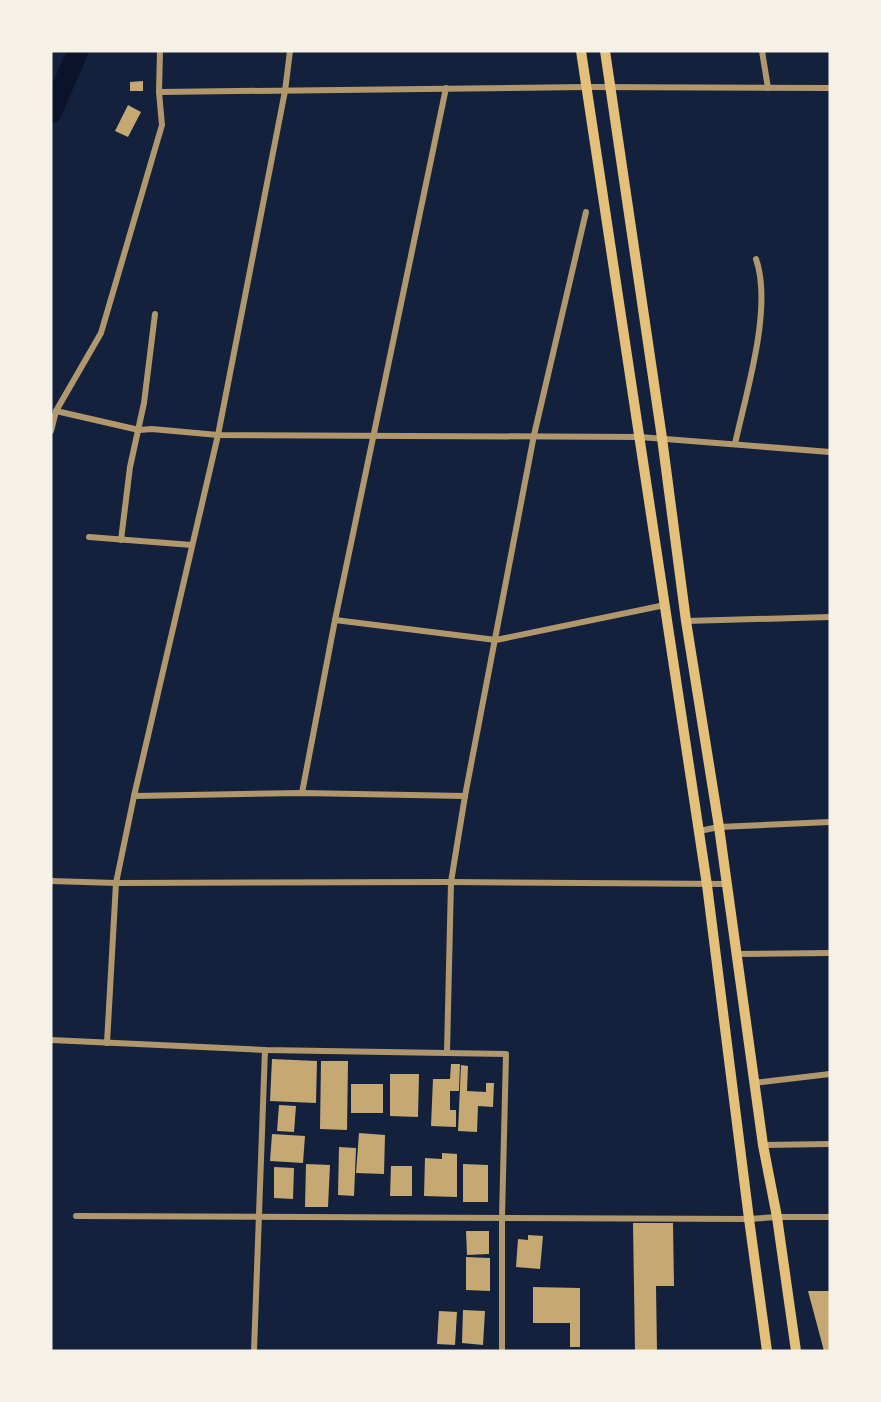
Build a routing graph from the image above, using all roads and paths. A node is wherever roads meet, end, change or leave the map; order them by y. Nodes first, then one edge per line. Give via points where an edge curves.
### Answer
1 (160, 51) edge
2 (290, 51) edge
3 (581, 51) edge
4 (605, 51) edge
5 (762, 51) edge
6 (586, 87) junction
7 (446, 88) junction
8 (611, 88) junction
9 (768, 88) junction
10 (830, 88) edge
11 (285, 91) junction
12 (159, 92) junction
13 (586, 212) dead end
14 (756, 259) dead end
15 (155, 314) dead end
16 (54, 415) edge
17 (139, 430) junction
18 (51, 431) edge
19 (218, 435) junction
20 (534, 435) junction
21 (373, 436) junction
22 (640, 437) junction
23 (662, 438) junction
24 (735, 444) junction
25 (830, 452) edge
26 (89, 537) dead end
27 (121, 540) junction
28 (192, 545) junction
29 (666, 605) junction
30 (830, 617) edge
31 (335, 620) junction
32 (686, 621) junction
33 (496, 640) junction
34 (302, 793) junction
35 (134, 796) junction
36 (465, 796) junction
37 (830, 822) edge
38 (719, 827) junction
39 (699, 831) junction
40 (51, 881) edge
41 (451, 882) junction
42 (116, 883) junction
43 (727, 884) junction
44 (706, 885) junction
45 (830, 953) edge
46 (736, 954) junction
47 (51, 1041) edge
48 (107, 1043) junction
49 (265, 1050) junction
50 (447, 1052) junction
51 (830, 1074) edge
52 (754, 1083) junction
53 (830, 1144) edge
54 (763, 1145) junction
55 (76, 1216) dead end
56 (260, 1216) junction
57 (502, 1217) junction
58 (777, 1217) junction
59 (830, 1217) edge
60 (749, 1220) junction
61 (254, 1351) edge
62 (502, 1351) edge
63 (767, 1351) edge
64 (796, 1351) edge

1 - 12 street
2 - 11 street
3 - 6 main road
4 - 8 main road
5 - 9 street
6 - 7 street
6 - 8 street
6 - 22 main road
7 - 11 street
7 - 21 street
8 - 9 street
8 - 23 main road
9 - 10 street
11 - 12 street
11 - 19 street
12 - 16 street via 162,125 101,333
13 - 20 street
14 - 24 street via 761,277 761,311
15 - 17 street
16 - 17 street
16 - 18 street
17 - 19 street
17 - 27 street
19 - 21 street
19 - 28 street
20 - 21 street
20 - 22 street
20 - 33 street
21 - 31 street
22 - 23 street
22 - 29 main road
23 - 24 street
23 - 32 main road
24 - 25 street
26 - 27 street
27 - 28 street
28 - 35 street
29 - 33 street
29 - 39 main road
30 - 32 street
31 - 33 street
31 - 34 street
32 - 38 main road
33 - 36 street
34 - 35 street
34 - 36 street
35 - 42 street
36 - 41 street
37 - 38 street
38 - 39 street
38 - 43 main road
39 - 44 main road
40 - 42 street
41 - 42 street
41 - 44 street
41 - 50 street
42 - 48 street
43 - 44 street
43 - 46 main road
44 - 60 main road
45 - 46 street
46 - 52 main road
47 - 48 street
48 - 49 street
49 - 50 street
49 - 56 street
50 - 57 street via 506,1054
51 - 52 street
52 - 54 main road
53 - 54 street
54 - 58 main road
55 - 56 street
56 - 57 street
56 - 61 street
57 - 60 street
57 - 62 street
58 - 59 street
58 - 60 street
58 - 64 main road
60 - 63 main road

